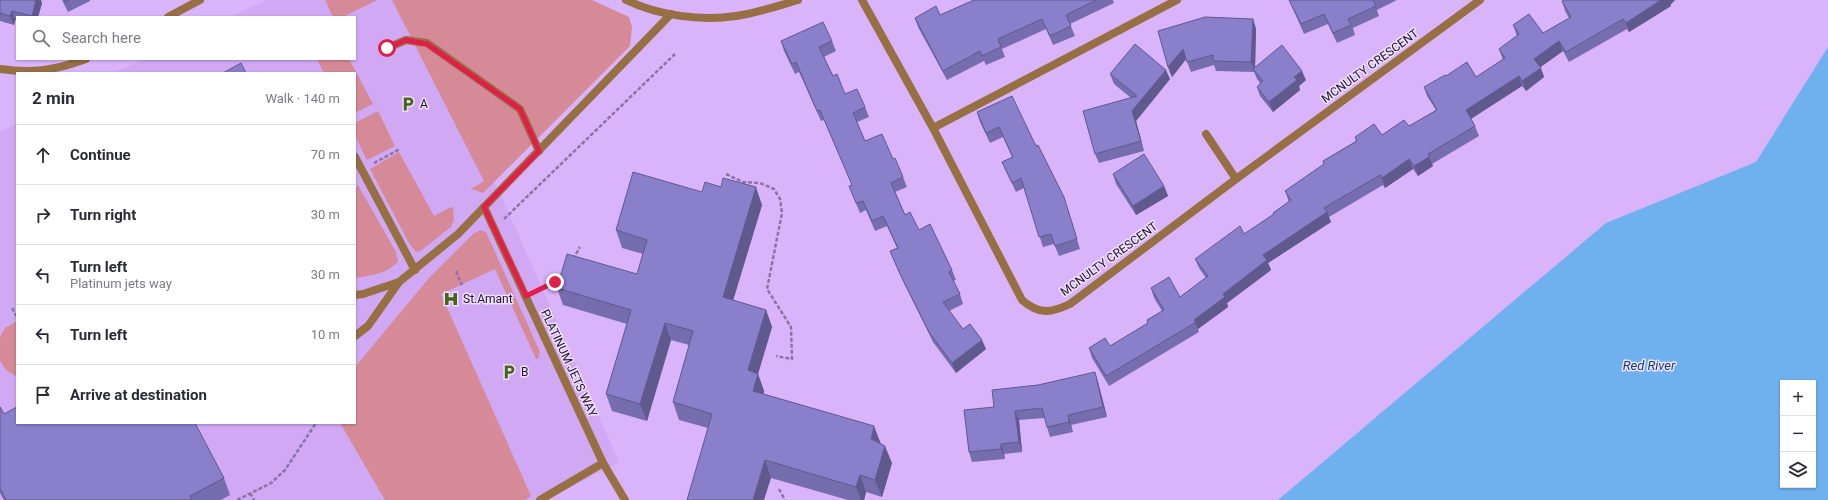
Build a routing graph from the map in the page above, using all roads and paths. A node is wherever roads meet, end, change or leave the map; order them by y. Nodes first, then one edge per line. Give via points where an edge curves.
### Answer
1 (200, 0) edge
2 (626, 0) edge
3 (798, 0) edge
4 (862, 0) edge
5 (1177, 0) edge
6 (1480, 0) edge
7 (671, 14) junction
8 (170, 16) edge
9 (387, 48) dead end
10 (675, 54) dead end
11 (83, 60) edge
12 (0, 69) edge
13 (34, 72) edge
14 (34, 72) edge
15 (933, 128) junction
16 (1206, 134) dead end
17 (400, 149) dead end
18 (539, 151) junction
19 (356, 159) edge
20 (361, 170) junction
21 (726, 174) dead end
22 (1236, 179) junction
23 (484, 207) junction
24 (494, 228) junction
25 (580, 247) dead end
26 (571, 262) edge
27 (415, 270) junction
28 (456, 271) dead end
29 (564, 272) edge
30 (399, 282) junction
31 (462, 285) dead end
32 (356, 295) edge
33 (526, 296) junction
34 (12, 308) dead end
35 (16, 315) edge
36 (356, 335) edge
37 (776, 356) dead end
38 (315, 424) edge
39 (603, 463) junction
40 (779, 489) dead end
41 (250, 494) junction
42 (237, 500) edge
43 (254, 500) edge
44 (540, 500) edge
45 (625, 500) edge
46 (785, 500) edge

1 - 8 street
2 - 7 street via 650,10
3 - 7 street via 736,16 707,18
4 - 15 street, MCNULTY CRESCENT
5 - 15 street
6 - 22 street, MCNULTY CRESCENT
7 - 18 street
9 - 18 street via 406,40 427,44 520,109
10 - 24 path
11 - 13 street
12 - 14 street
15 - 22 street, MCNULTY CRESCENT via 1022,300 1031,308 1042,312 1070,304
16 - 22 street
17 - 20 path
18 - 23 street
19 - 20 street
20 - 27 street
21 - 37 path via 743,182 760,183 774,188 780,199 782,213 766,289 791,328 792,359
23 - 24 street, PLATINUM JETS WAY
23 - 27 street via 458,234
24 - 33 street, PLATINUM JETS WAY
25 - 26 path
27 - 30 street
28 - 31 path
29 - 33 path via 555,282
30 - 32 street
30 - 36 street via 368,326
33 - 39 street, PLATINUM JETS WAY
34 - 35 path
38 - 41 path via 285,470 271,483
39 - 44 street
39 - 45 street, PLATINUM JETS WAY
40 - 46 path
41 - 42 path
41 - 43 path

